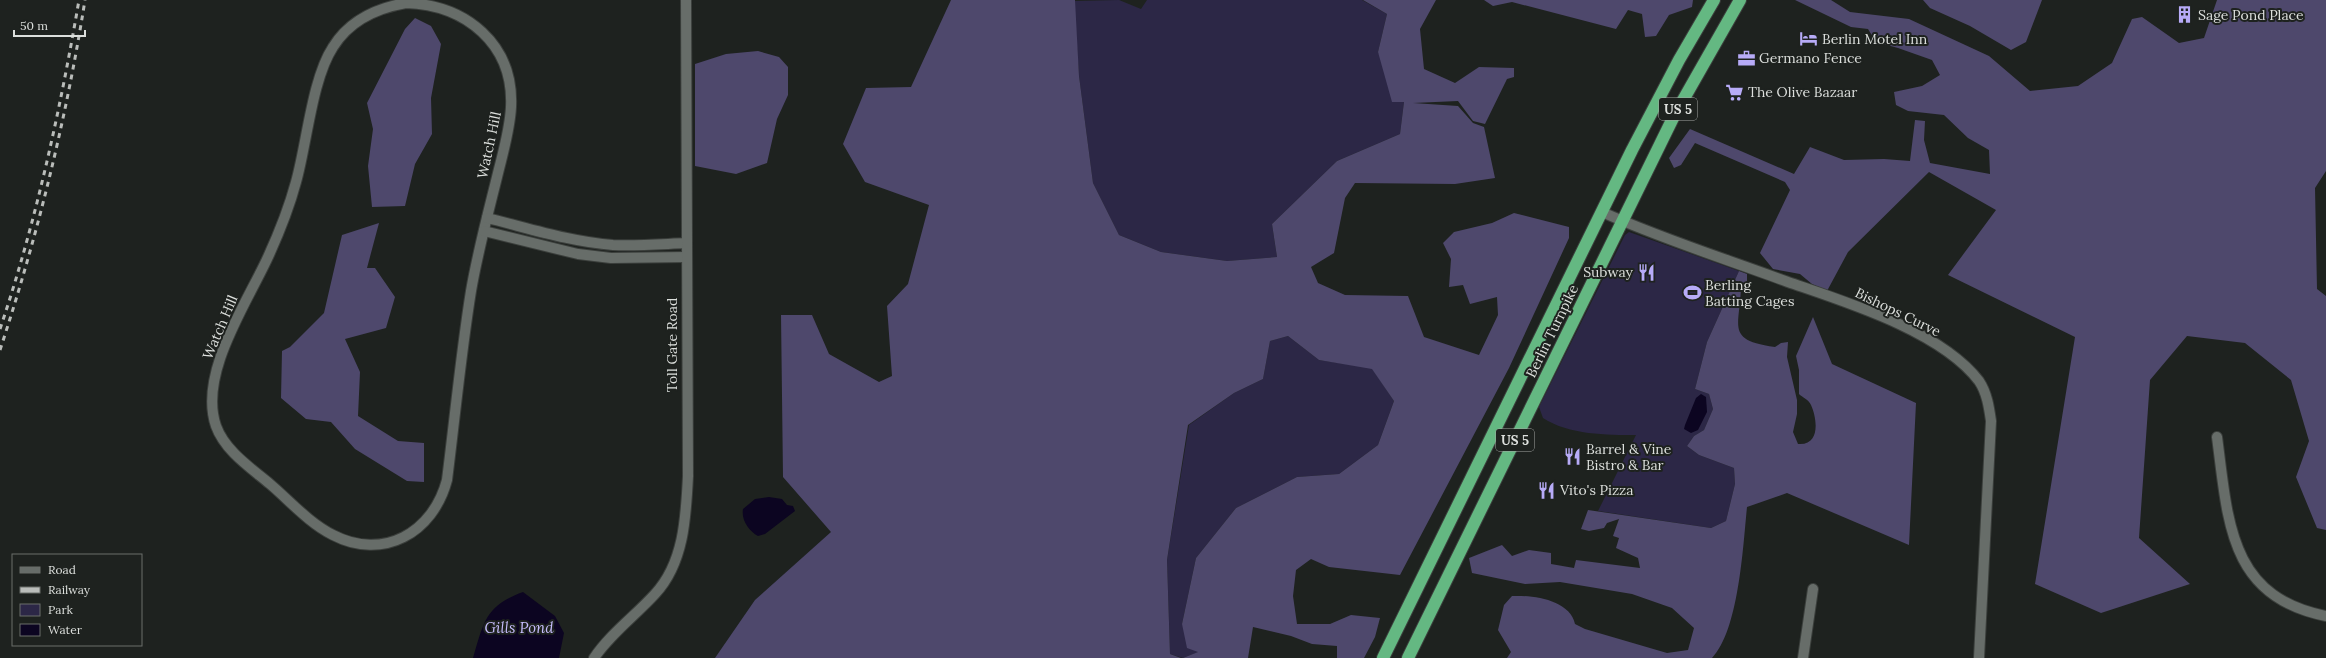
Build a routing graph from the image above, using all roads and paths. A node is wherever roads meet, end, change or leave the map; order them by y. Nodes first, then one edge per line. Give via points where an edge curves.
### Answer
1 (686, 0) edge
2 (1714, 0) edge
3 (1740, 0) edge
4 (1602, 212) junction
5 (487, 218) junction
6 (1623, 221) junction
7 (484, 231) junction
8 (550, 233) junction
9 (687, 243) junction
10 (645, 245) junction
11 (548, 246) junction
12 (687, 257) junction
13 (644, 258) junction
14 (2217, 437) dead end
15 (1812, 589) dead end
16 (2326, 616) edge
17 (594, 658) edge
18 (1383, 658) edge
19 (1408, 658) edge
20 (1803, 658) edge
21 (1978, 658) edge

1 - 9 street, Toll Gate Road
2 - 4 highway, Berlin Turnpike / US 5 via 1655,104
3 - 6 highway, Berlin Turnpike / US 5 via 1674,116
4 - 6 street, Bishops Curve
4 - 18 highway, Berlin Turnpike / US 5
5 - 7 street, Watch Hill
5 - 7 street, Watch Hill via 506,142 511,106 507,74 495,47 465,18 437,6 406,3 377,11 361,19 333,46 325,64 288,209 240,313 216,372 213,392 216,426 224,441 242,460 331,534 361,545 391,542 407,536 420,527 442,498 447,480 471,290
5 - 8 street
6 - 19 highway, Berlin Turnpike / US 5
6 - 21 street, Bishops Curve via 1879,316 1933,343 1952,356 1979,381 1989,406 1991,433
7 - 11 street
8 - 10 street via 604,244
8 - 11 street
9 - 10 street
9 - 12 street, Toll Gate Road
10 - 13 street
11 - 13 street via 585,254
12 - 13 street
12 - 17 street, Toll Gate Road via 688,476 684,531 670,573 656,594 605,642
14 - 16 street via 2230,529 2245,565 2271,595 2304,612
15 - 20 street

